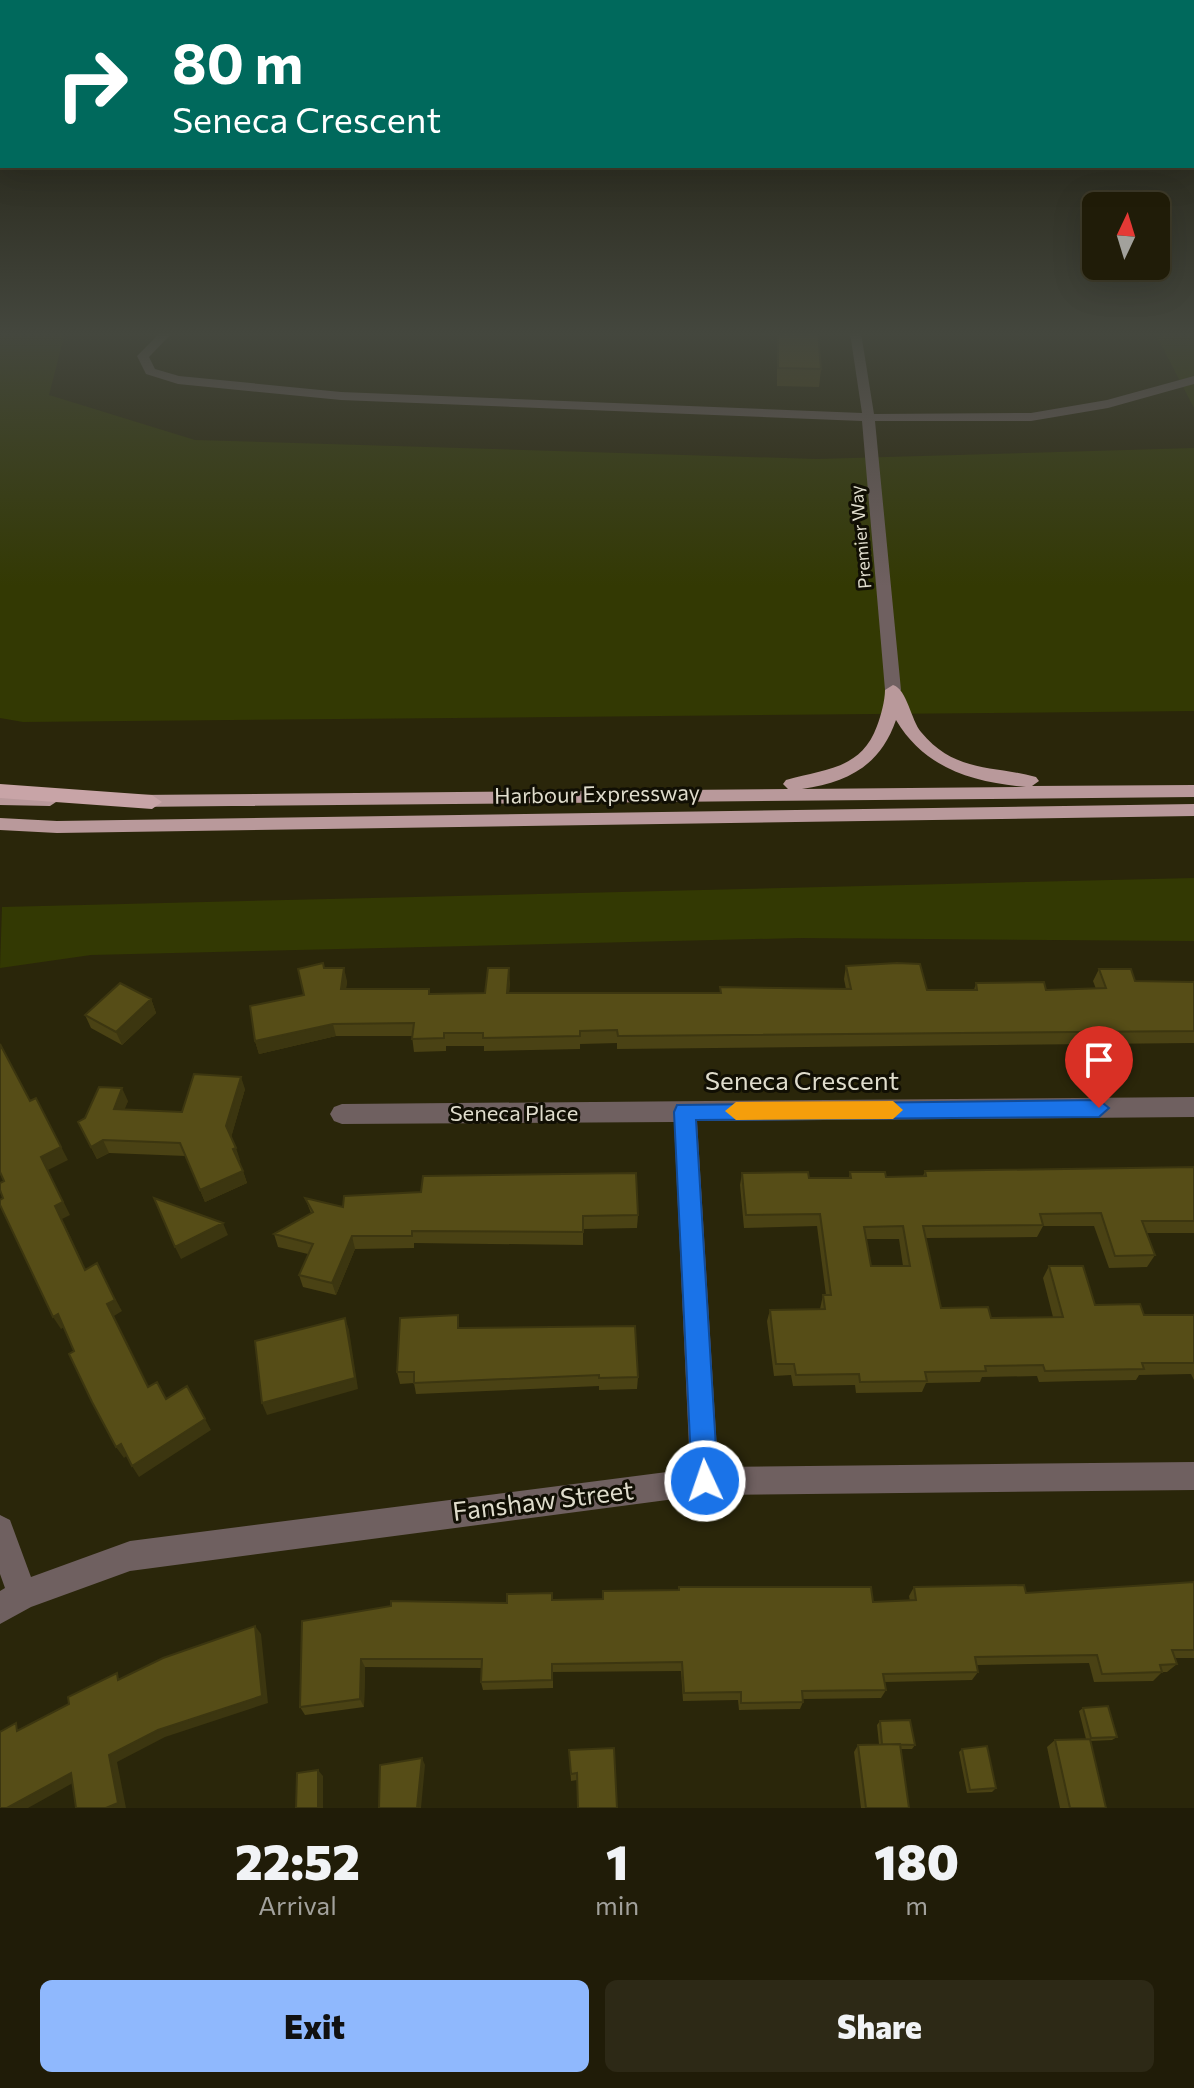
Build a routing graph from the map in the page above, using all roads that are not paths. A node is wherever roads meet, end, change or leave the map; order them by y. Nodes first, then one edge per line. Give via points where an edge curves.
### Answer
1 (868, 417) edge
2 (893, 690) junction
3 (0, 791) edge
4 (1194, 791) edge
5 (625, 797) junction
6 (0, 799) edge
7 (152, 802) junction
8 (1194, 810) edge
9 (0, 824) edge
10 (1194, 1107) edge
11 (685, 1112) junction
12 (342, 1114) dead end
13 (1194, 1476) edge
14 (705, 1481) junction
15 (0, 1530) edge
16 (11, 1602) edge

1 - 2 street, Premier Way
2 - 4 main road via 899,713 918,743 977,775
2 - 5 main road via 881,743 839,775 813,782
3 - 7 highway
4 - 5 main road, Harbour Expressway
5 - 7 main road, Harbour Expressway
6 - 7 main road, Harbour Expressway
8 - 9 main road, Harbour Expressway
10 - 11 street, Seneca Crescent
11 - 12 street, Seneca Place
11 - 14 street, Seneca Crescent
13 - 14 street, Fanshaw Street
14 - 16 street, Fanshaw Street via 130,1556
15 - 16 street

